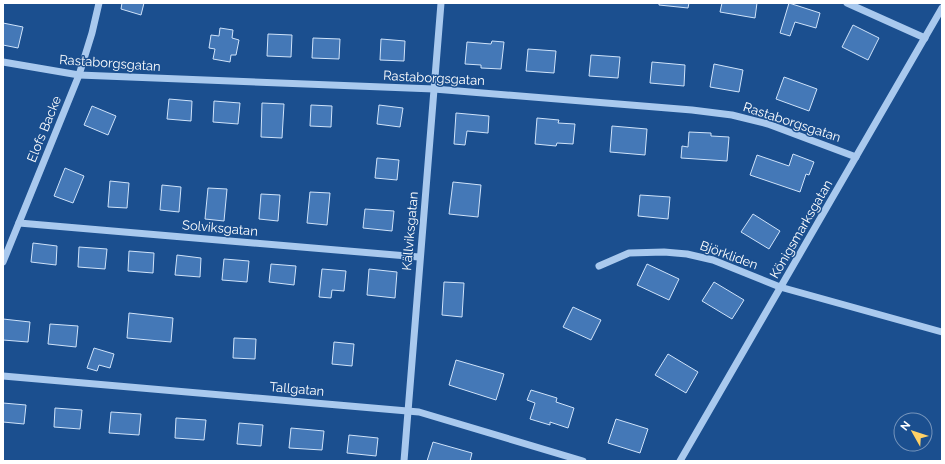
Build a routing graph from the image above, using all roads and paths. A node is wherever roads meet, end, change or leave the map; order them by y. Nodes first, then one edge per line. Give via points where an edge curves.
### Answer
1 (99, 3) edge
2 (441, 3) edge
3 (847, 3) edge
4 (942, 8) edge
5 (925, 38) junction
6 (3, 62) edge
7 (79, 75) junction
8 (434, 90) junction
9 (856, 157) junction
10 (19, 223) junction
11 (420, 257) junction
12 (3, 262) edge
13 (599, 266) dead end
14 (780, 287) junction
15 (942, 332) edge
16 (3, 376) edge
17 (408, 411) junction
18 (404, 461) edge
19 (583, 461) edge
20 (680, 461) edge

1 - 7 street, Elofs Backe
2 - 8 street, Källviksgatan
3 - 5 street
4 - 5 street, Königsmarksgatan
5 - 9 street, Königsmarksgatan
6 - 7 street, Rastaborgsgatan
7 - 8 street, Rastaborgsgatan
7 - 10 street, Elofs Backe
8 - 9 street, Rastaborgsgatan via 732,115 768,124
8 - 11 street, Källviksgatan
9 - 14 street, Königsmarksgatan
10 - 11 street, Solviksgatan
10 - 12 street, Elofs Backe
11 - 17 street, Källviksgatan
13 - 14 street, Björkliden via 629,253 687,254 713,260
14 - 15 street, Björkliden
14 - 20 street, Königsmarksgatan
16 - 17 street, Tallgatan
17 - 18 street, Källviksgatan
17 - 19 street, Tallgatan via 419,412

